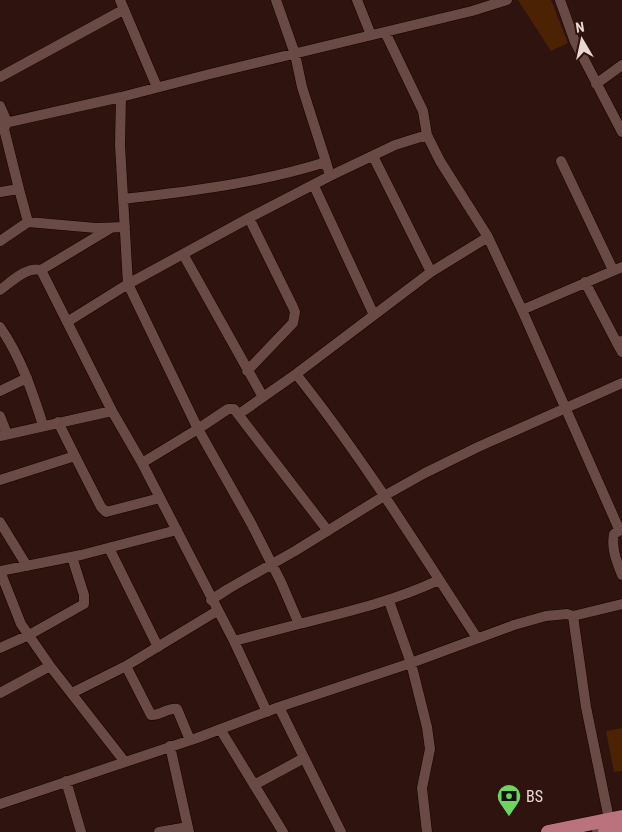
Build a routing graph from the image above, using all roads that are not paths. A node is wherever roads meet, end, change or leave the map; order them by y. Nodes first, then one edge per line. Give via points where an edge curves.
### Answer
1 (276, 0) edge
2 (357, 0) edge
3 (506, 0) edge
4 (560, 0) edge
5 (122, 5) edge
6 (385, 32) junction
7 (371, 35) junction
8 (295, 54) junction
9 (622, 65) edge
10 (0, 78) edge
11 (596, 84) junction
12 (157, 87) junction
13 (121, 97) junction
14 (0, 106) edge
15 (3, 123) edge
16 (622, 132) edge
17 (427, 135) junction
18 (373, 156) junction
19 (561, 161) dead end
20 (326, 162) junction
21 (330, 176) junction
22 (314, 186) junction
23 (19, 190) junction
24 (0, 192) edge
25 (123, 199) junction
26 (249, 218) junction
27 (28, 222) junction
28 (125, 227) junction
29 (112, 228) junction
30 (488, 237) junction
31 (0, 241) edge
32 (183, 254) junction
33 (618, 269) edge
34 (41, 270) junction
35 (431, 272) junction
36 (585, 282) junction
37 (128, 284) junction
38 (0, 290) edge
39 (522, 310) junction
40 (374, 315) junction
41 (67, 322) junction
42 (0, 327) edge
43 (620, 345) edge
44 (247, 371) junction
45 (296, 374) junction
46 (27, 378) junction
47 (622, 383) edge
48 (0, 391) edge
49 (262, 397) junction
50 (566, 409) junction
51 (112, 410) junction
52 (239, 414) junction
53 (0, 416) edge
54 (58, 422) junction
55 (43, 426) junction
56 (198, 429) junction
57 (4, 435) edge
58 (75, 456) junction
59 (142, 463) junction
60 (0, 480) edge
61 (384, 496) junction
62 (160, 498) junction
63 (0, 522) edge
64 (620, 529) edge
65 (176, 530) junction
66 (328, 531) junction
67 (109, 548) junction
68 (72, 557) junction
69 (272, 564) junction
70 (27, 566) junction
71 (0, 571) edge
72 (622, 576) edge
73 (440, 580) junction
74 (212, 600) junction
75 (389, 601) junction
76 (622, 604) edge
77 (217, 611) junction
78 (573, 616) junction
79 (299, 624) junction
80 (29, 635) junction
81 (477, 638) junction
82 (234, 641) junction
83 (158, 647) junction
84 (0, 648) edge
85 (411, 663) junction
86 (50, 666) junction
87 (126, 666) junction
88 (72, 693) junction
89 (0, 694) edge
90 (279, 707) junction
91 (267, 712) junction
92 (220, 729) junction
93 (190, 740) junction
94 (170, 746) junction
95 (304, 758) junction
96 (125, 762) junction
97 (66, 781) junction
98 (254, 785) junction
99 (0, 804) edge
100 (612, 823) edge
101 (622, 828) edge
102 (189, 829) edge
103 (81, 832) edge
104 (159, 832) edge
105 (283, 832) edge
106 (341, 832) edge
107 (426, 832) edge
108 (548, 832) edge
109 (597, 832) edge

1 - 8 street
2 - 7 street
3 - 6 street
4 - 11 street via 575,42
5 - 10 street
5 - 12 street
6 - 7 street
6 - 17 street via 423,111
7 - 8 street
8 - 12 street
8 - 20 street
9 - 11 street
11 - 16 street
12 - 13 street
13 - 15 street
13 - 25 street
14 - 15 street
15 - 23 street
17 - 18 street via 395,144
17 - 30 street
18 - 21 street
18 - 35 street
19 - 33 street
20 - 21 street
20 - 25 street via 221,188
21 - 22 street
22 - 26 street
22 - 40 street
23 - 24 street
23 - 27 street
25 - 28 street
26 - 32 street
26 - 44 street via 295,312 293,323
27 - 29 street
27 - 31 street
28 - 29 street
28 - 37 street
29 - 34 street
30 - 35 street
30 - 39 street
32 - 37 street
32 - 44 street
33 - 36 street
34 - 38 street via 29,270
34 - 41 street
35 - 40 street
36 - 39 street
36 - 43 street
37 - 41 street
37 - 56 street
39 - 50 street
40 - 45 street
41 - 51 street
42 - 46 street
44 - 49 street
45 - 49 street
45 - 61 street via 333,421
46 - 48 street
46 - 55 street
47 - 50 street
49 - 52 street
50 - 61 street via 454,458
50 - 64 street
51 - 54 street
51 - 59 street
52 - 56 street via 228,409
52 - 66 street
53 - 57 street
54 - 55 street
54 - 58 street
55 - 57 street
56 - 59 street
56 - 69 street
58 - 60 street
58 - 62 street via 106,512
59 - 62 street
61 - 66 street
61 - 73 street
62 - 65 street
63 - 70 street
64 - 72 street via 612,541
65 - 67 street
65 - 74 street
66 - 69 street
67 - 68 street
67 - 83 street
68 - 70 street
68 - 80 street via 84,604
69 - 74 street
69 - 79 street
70 - 71 street
71 - 80 street
73 - 75 street
73 - 81 street
74 - 77 street
75 - 79 street
75 - 85 street
76 - 78 street
77 - 82 street
77 - 83 street
78 - 81 street via 546,616
78 - 100 street via 586,707
79 - 82 street
80 - 84 street
80 - 86 street
81 - 85 street
82 - 91 street
83 - 87 street
85 - 90 street
85 - 107 street via 430,750 422,788
86 - 88 street
86 - 89 street
87 - 88 street
87 - 93 street via 151,715 177,709
88 - 96 street
90 - 91 street
90 - 95 street
91 - 92 street
92 - 93 street
92 - 98 street
93 - 94 street
94 - 96 street
94 - 102 street
95 - 98 street
95 - 106 street
96 - 97 street
97 - 99 street
97 - 103 street
98 - 105 street
100 - 101 main road
100 - 108 main road
100 - 109 street
102 - 104 street

